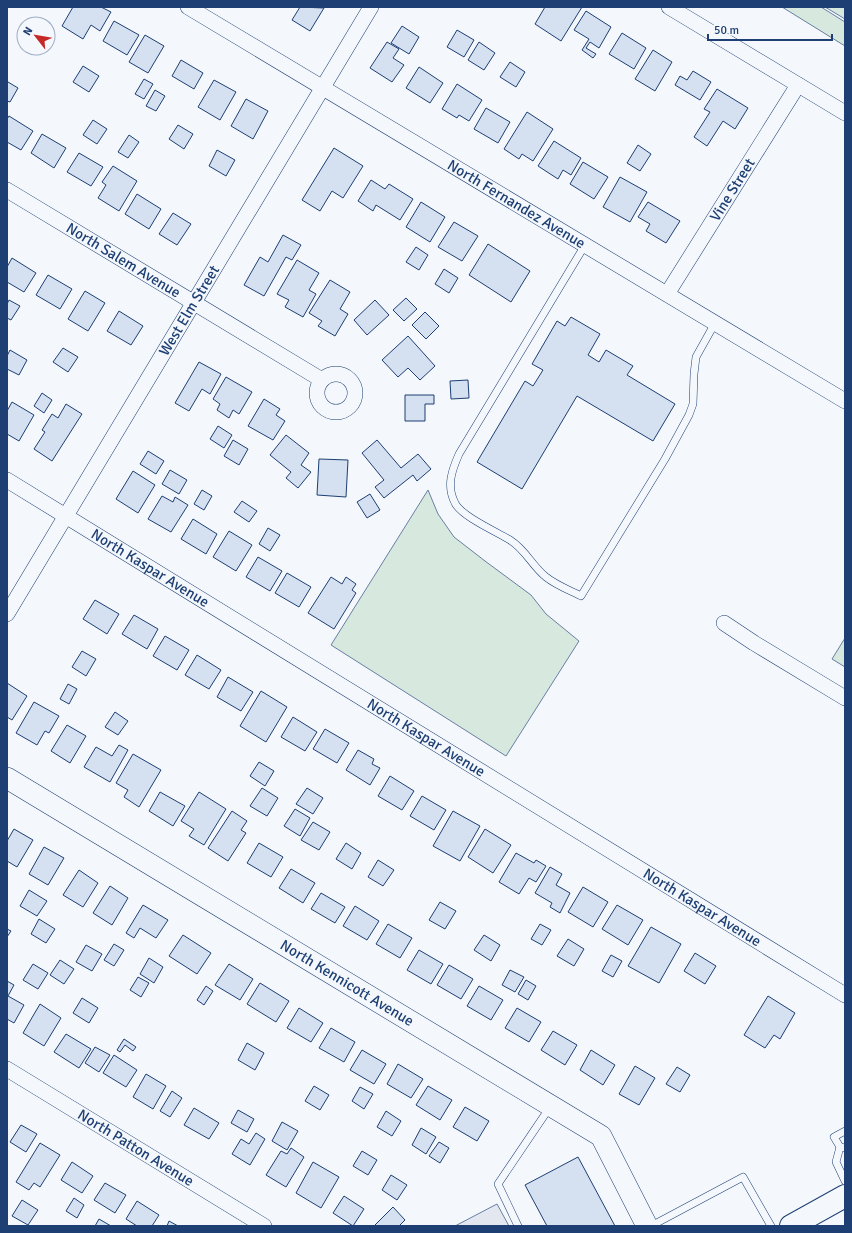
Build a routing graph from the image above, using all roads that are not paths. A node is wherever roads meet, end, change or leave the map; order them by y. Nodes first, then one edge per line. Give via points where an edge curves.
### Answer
1 (188, 7) edge
2 (371, 7) edge
3 (669, 7) edge
4 (798, 85) junction
5 (322, 88) junction
6 (845, 113) edge
7 (7, 190) edge
8 (585, 245) junction
9 (667, 294) junction
10 (194, 303) junction
11 (715, 323) junction
12 (322, 380) dead end
13 (845, 401) edge
14 (7, 480) edge
15 (66, 516) junction
16 (7, 614) edge
17 (724, 623) dead end
18 (845, 698) edge
19 (7, 778) edge
20 (845, 995) edge
21 (7, 1069) edge
22 (550, 1106) junction
23 (845, 1131) edge
24 (842, 1148) edge
25 (845, 1181) edge
26 (845, 1196) edge
27 (264, 1226) edge
28 (518, 1226) edge
29 (646, 1226) edge
30 (651, 1226) edge
31 (771, 1226) edge
32 (791, 1226) edge

1 - 5 street, North Fernandez Avenue
2 - 5 street, West Elm Street
3 - 4 street
4 - 6 street
4 - 9 street, Vine Street
5 - 8 street, North Fernandez Avenue
5 - 10 street, West Elm Street
7 - 10 street, North Salem Avenue
8 - 9 street, North Fernandez Avenue
8 - 11 lane via 459,454 451,472 451,495 455,505 462,512 512,540 524,550 545,576 557,585 581,596 665,459 692,410 696,357
9 - 11 street, North Fernandez Avenue
10 - 12 street, North Salem Avenue
10 - 15 street, West Elm Street
11 - 13 street, North Fernandez Avenue
14 - 15 street, North Kaspar Avenue
15 - 16 street, West Elm Street
15 - 20 street, North Kaspar Avenue
17 - 18 street
19 - 22 street, North Kennicott Avenue
21 - 27 street, North Patton Avenue
22 - 28 lane via 498,1184
22 - 29 street, North Kennicott Avenue via 601,1136
23 - 24 lane via 834,1137
24 - 25 lane via 836,1162
26 - 32 main road
30 - 31 lane via 743,1177

